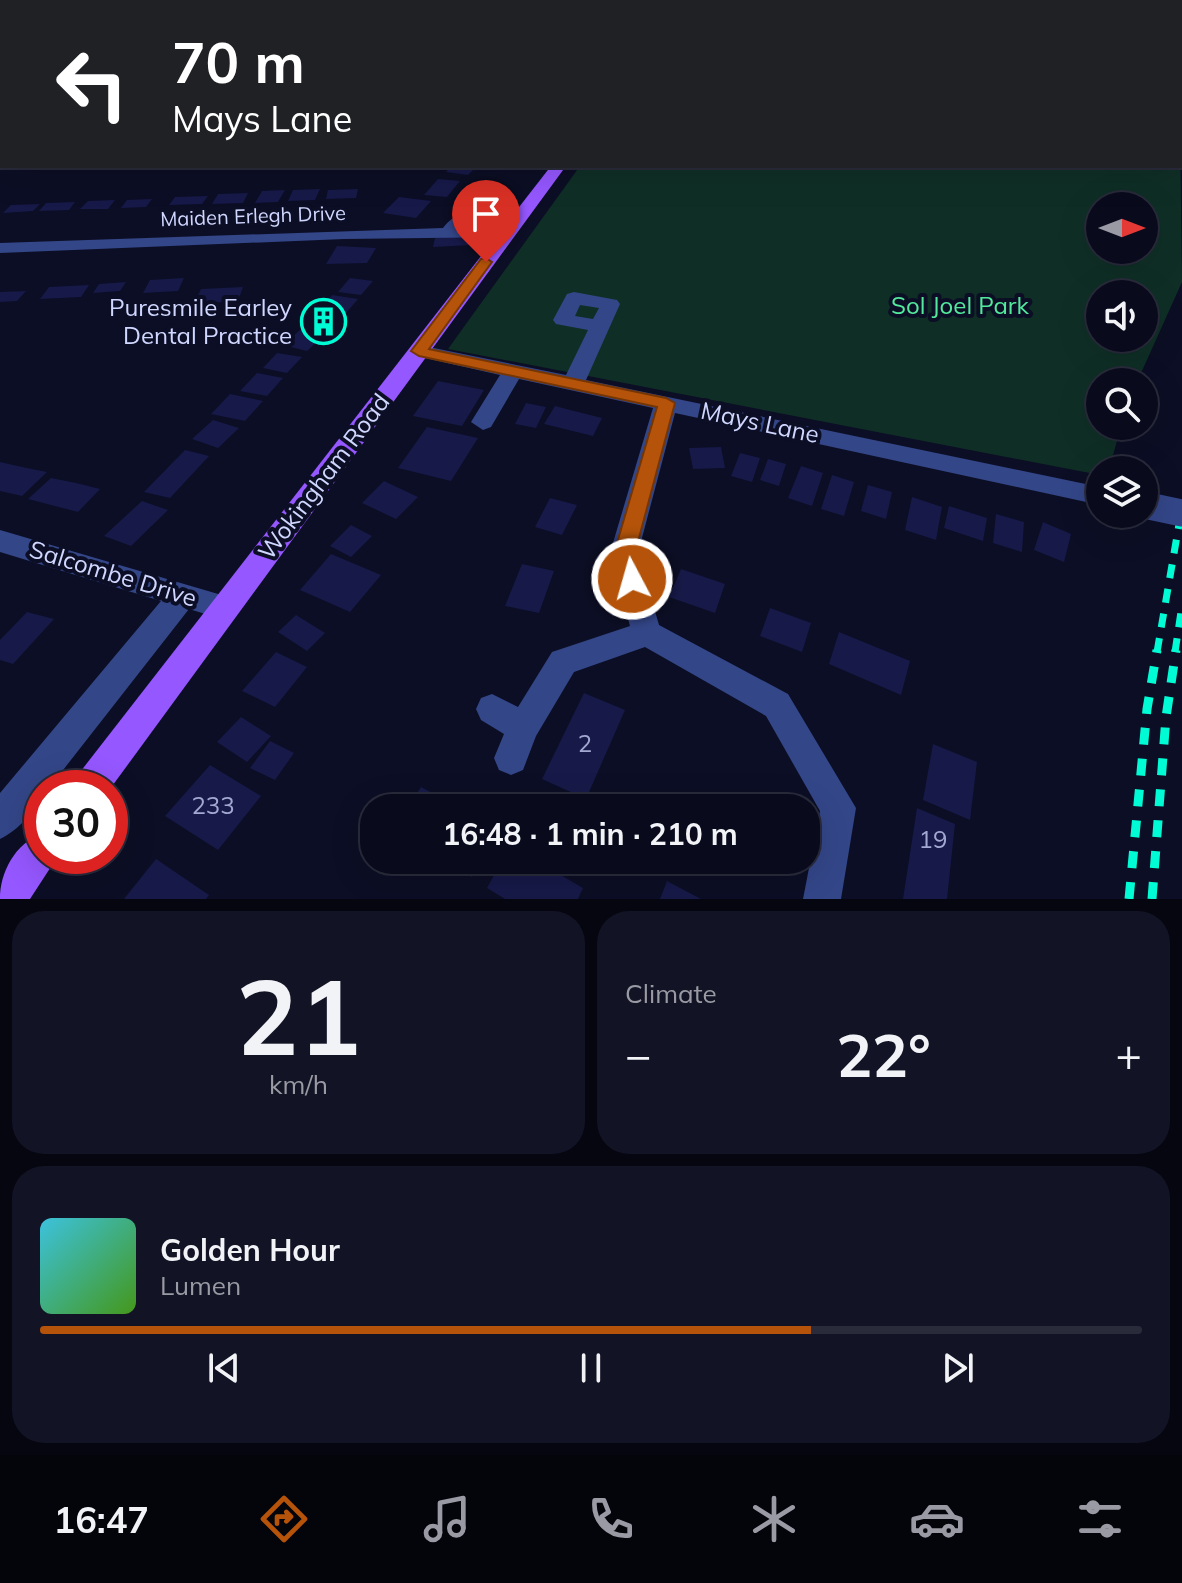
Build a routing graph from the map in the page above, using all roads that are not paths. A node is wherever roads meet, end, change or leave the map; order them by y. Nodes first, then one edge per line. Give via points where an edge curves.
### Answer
1 (437, 0) edge
2 (451, 0) edge
3 (557, 168) edge
4 (478, 189) dead end
5 (450, 231) junction
6 (0, 233) edge
7 (508, 233) junction
8 (344, 234) junction
9 (301, 236) junction
10 (95, 237) junction
11 (0, 248) edge
12 (0, 264) edge
13 (600, 326) dead end
14 (419, 351) junction
15 (513, 371) junction
16 (574, 383) junction
17 (666, 403) junction
18 (483, 422) dead end
19 (1086, 493) edge
20 (1158, 508) edge
21 (1182, 513) edge
22 (0, 541) edge
23 (183, 595) junction
24 (225, 608) junction
25 (647, 633) junction
26 (492, 709) dead end
27 (103, 770) edge
28 (0, 821) edge
29 (25, 874) edge
30 (6, 899) edge
31 (822, 899) edge

1 - 2 main road
3 - 7 main road, Wokingham Road
4 - 5 street via 495,190 495,197 482,211 459,218
5 - 7 street, Maiden Erlegh Drive
5 - 8 street, Maiden Erlegh Drive
6 - 10 street
7 - 14 main road, Wokingham Road
8 - 9 street, Maiden Erlegh Drive
8 - 10 street via 342,220
9 - 10 street, Maiden Erlegh Drive
9 - 12 street via 274,250
10 - 11 street, Maiden Erlegh Drive
13 - 16 street
14 - 15 street, Mays Lane
14 - 24 main road, Wokingham Road
15 - 16 street, Mays Lane
15 - 18 street
16 - 17 street, Mays Lane
17 - 19 street, Mays Lane
17 - 25 street via 624,553
20 - 21 street, bridge
22 - 23 street, Salcombe Drive
23 - 24 street, Salcombe Drive
23 - 28 street
24 - 27 main road, Wokingham Road
25 - 26 street via 563,662 517,743
25 - 31 street via 777,705 838,808
29 - 30 main road

